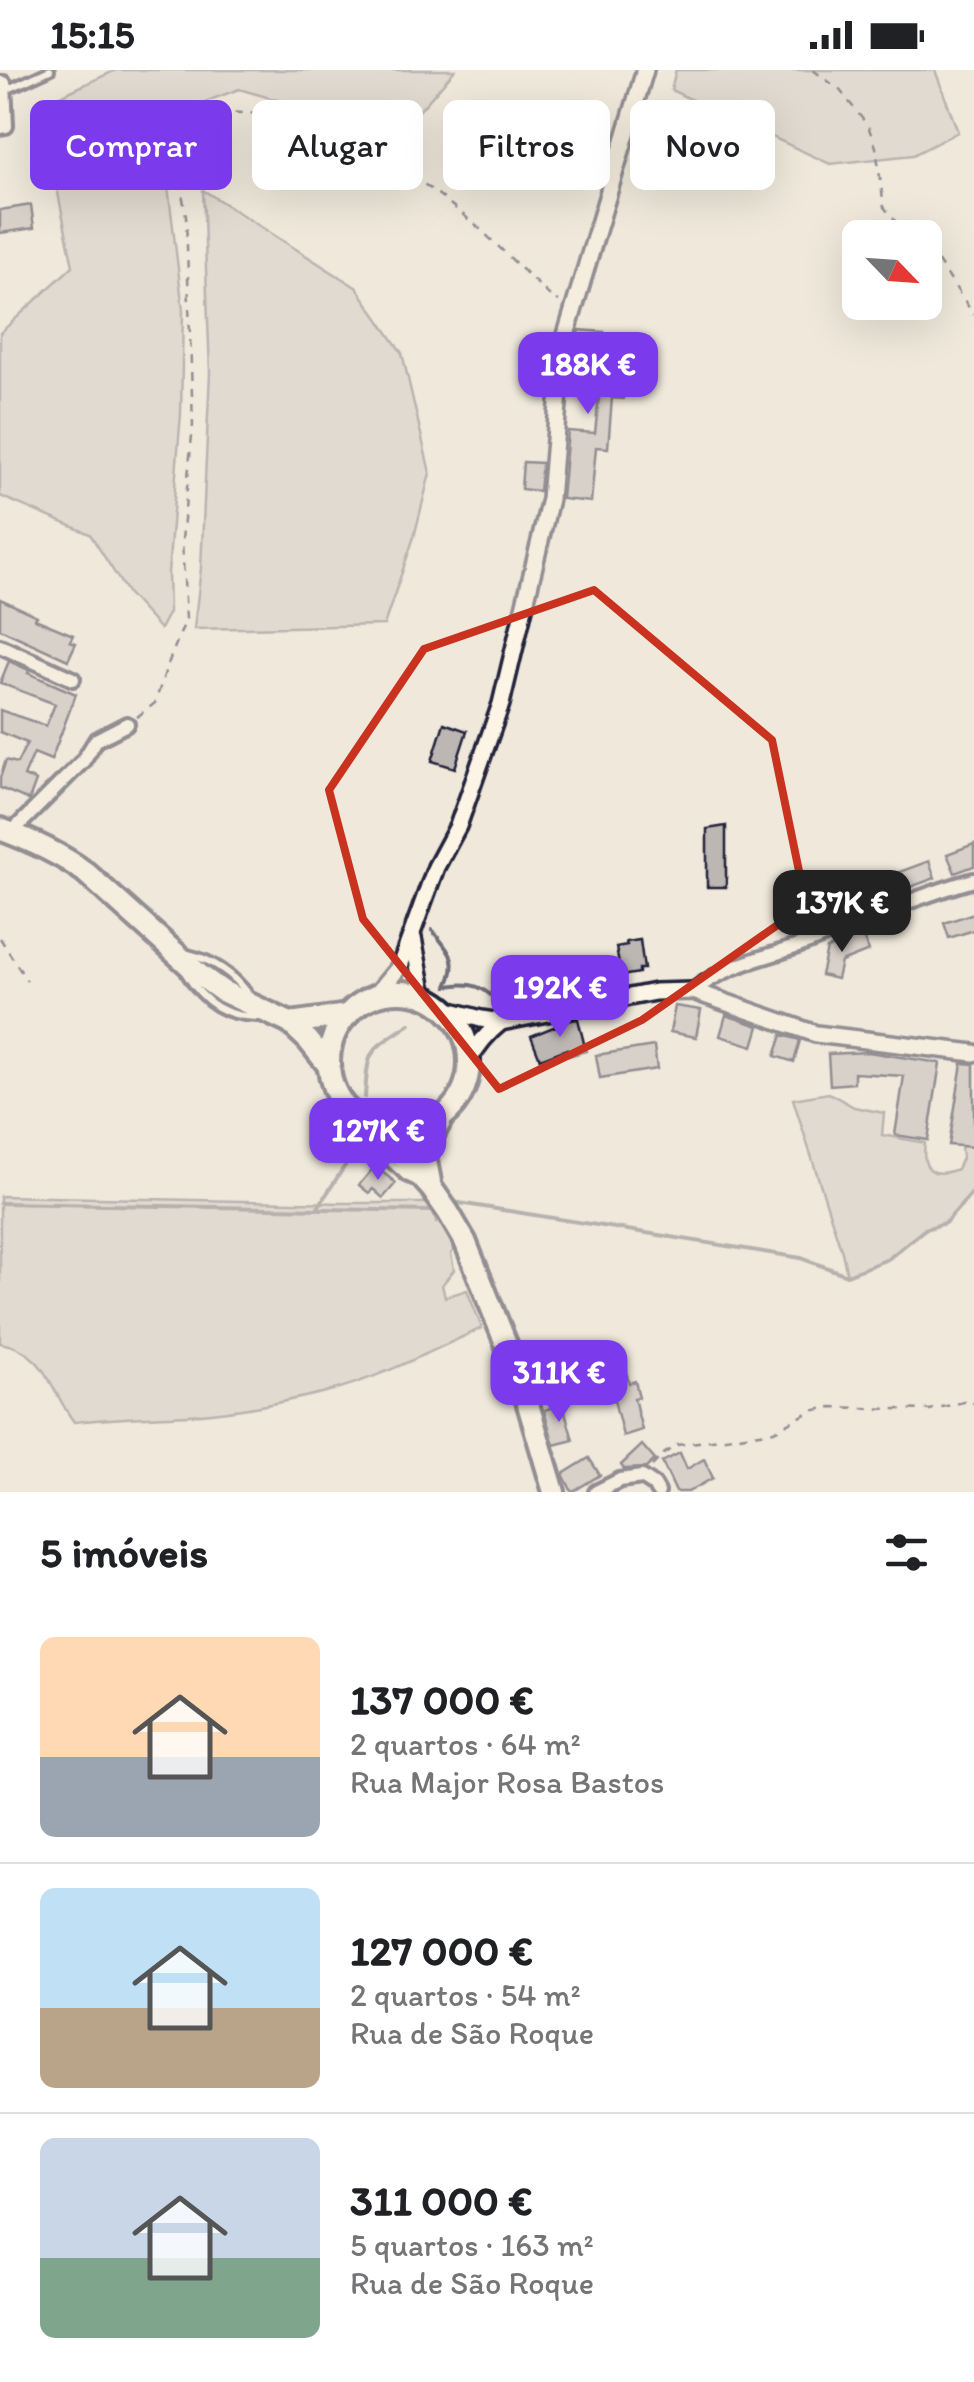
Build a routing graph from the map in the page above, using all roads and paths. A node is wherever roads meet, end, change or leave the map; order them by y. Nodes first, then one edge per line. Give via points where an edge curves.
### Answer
1 (50, 70) edge
2 (645, 70) edge
3 (814, 70) edge
4 (3, 85) edge
5 (0, 126) edge
6 (894, 220) edge
7 (942, 267) edge
8 (574, 309) junction
9 (974, 315) edge
10 (0, 646) edge
11 (74, 678) dead end
12 (127, 724) joint
13 (5, 831) edge
14 (974, 880) edge
15 (412, 934) junction
16 (0, 938) edge
17 (28, 981) dead end
18 (693, 991) junction
19 (376, 995) junction
20 (424, 996) junction
21 (445, 1009) junction
22 (348, 1015) junction
23 (275, 1016) junction
24 (501, 1022) junction
25 (974, 1053) edge
26 (468, 1062) junction
27 (328, 1065) junction
28 (445, 1116) junction
29 (377, 1140) junction
30 (432, 1189) junction
31 (974, 1402) edge
32 (642, 1476) junction
33 (554, 1492) edge
34 (596, 1492) edge
35 (658, 1492) edge

1 - 4 lane
2 - 8 street
3 - 6 path via 868,126 884,207
4 - 5 street via 6,126
7 - 9 path
8 - 12 path via 360,138 266,114 222,112 196,124 180,146 177,164 186,216 193,425 182,540 186,620 156,703
8 - 15 street via 563,344 550,499 500,704
10 - 11 street
12 - 13 street via 96,740 83,761
13 - 23 main road via 85,872 222,991
14 - 18 street via 720,972
15 - 19 street via 400,966
15 - 20 street
16 - 17 path
18 - 24 street via 655,992
18 - 25 street via 816,1034
19 - 20 main road
19 - 22 main road
20 - 21 main road
21 - 24 street
21 - 26 main road via 460,1027
22 - 23 main road
22 - 27 main road via 331,1043
23 - 27 main road
24 - 26 street
26 - 28 main road via 460,1097
27 - 29 main road via 343,1106
28 - 29 main road
28 - 30 main road via 424,1150
29 - 30 main road
30 - 33 main road via 465,1241 493,1308
31 - 32 path via 930,1410 821,1408 774,1431 677,1445
32 - 34 street
32 - 35 street

